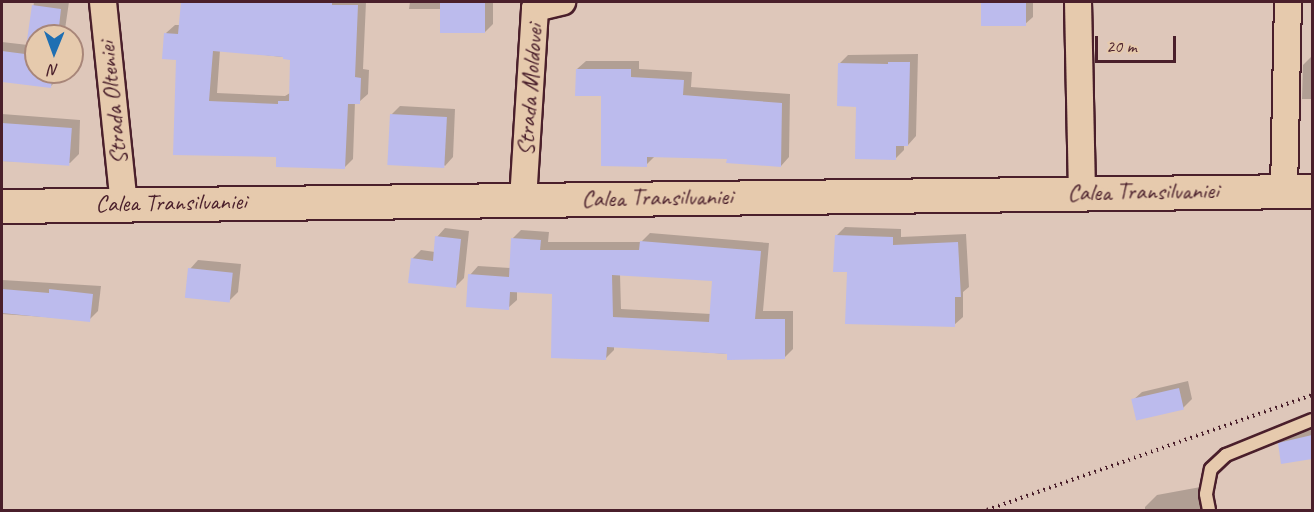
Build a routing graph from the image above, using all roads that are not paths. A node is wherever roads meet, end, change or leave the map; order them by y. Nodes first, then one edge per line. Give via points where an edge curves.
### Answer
1 (103, 2) edge
2 (562, 2) edge
3 (1078, 2) edge
4 (1288, 2) edge
5 (1298, 191) edge
6 (1082, 193) junction
7 (523, 200) junction
8 (124, 204) junction
9 (2, 206) edge
10 (1312, 420) edge
11 (1209, 510) edge

1 - 8 street, Strada Olteniei
2 - 7 street, Strada Moldovei via 535,8
3 - 6 street
4 - 5 street
5 - 6 highway, Calea Transilvaniei
6 - 7 highway, Calea Transilvaniei
7 - 8 highway, Calea Transilvaniei
8 - 9 highway, Calea Transilvaniei
10 - 11 lane via 1226,455 1211,469 1206,494

